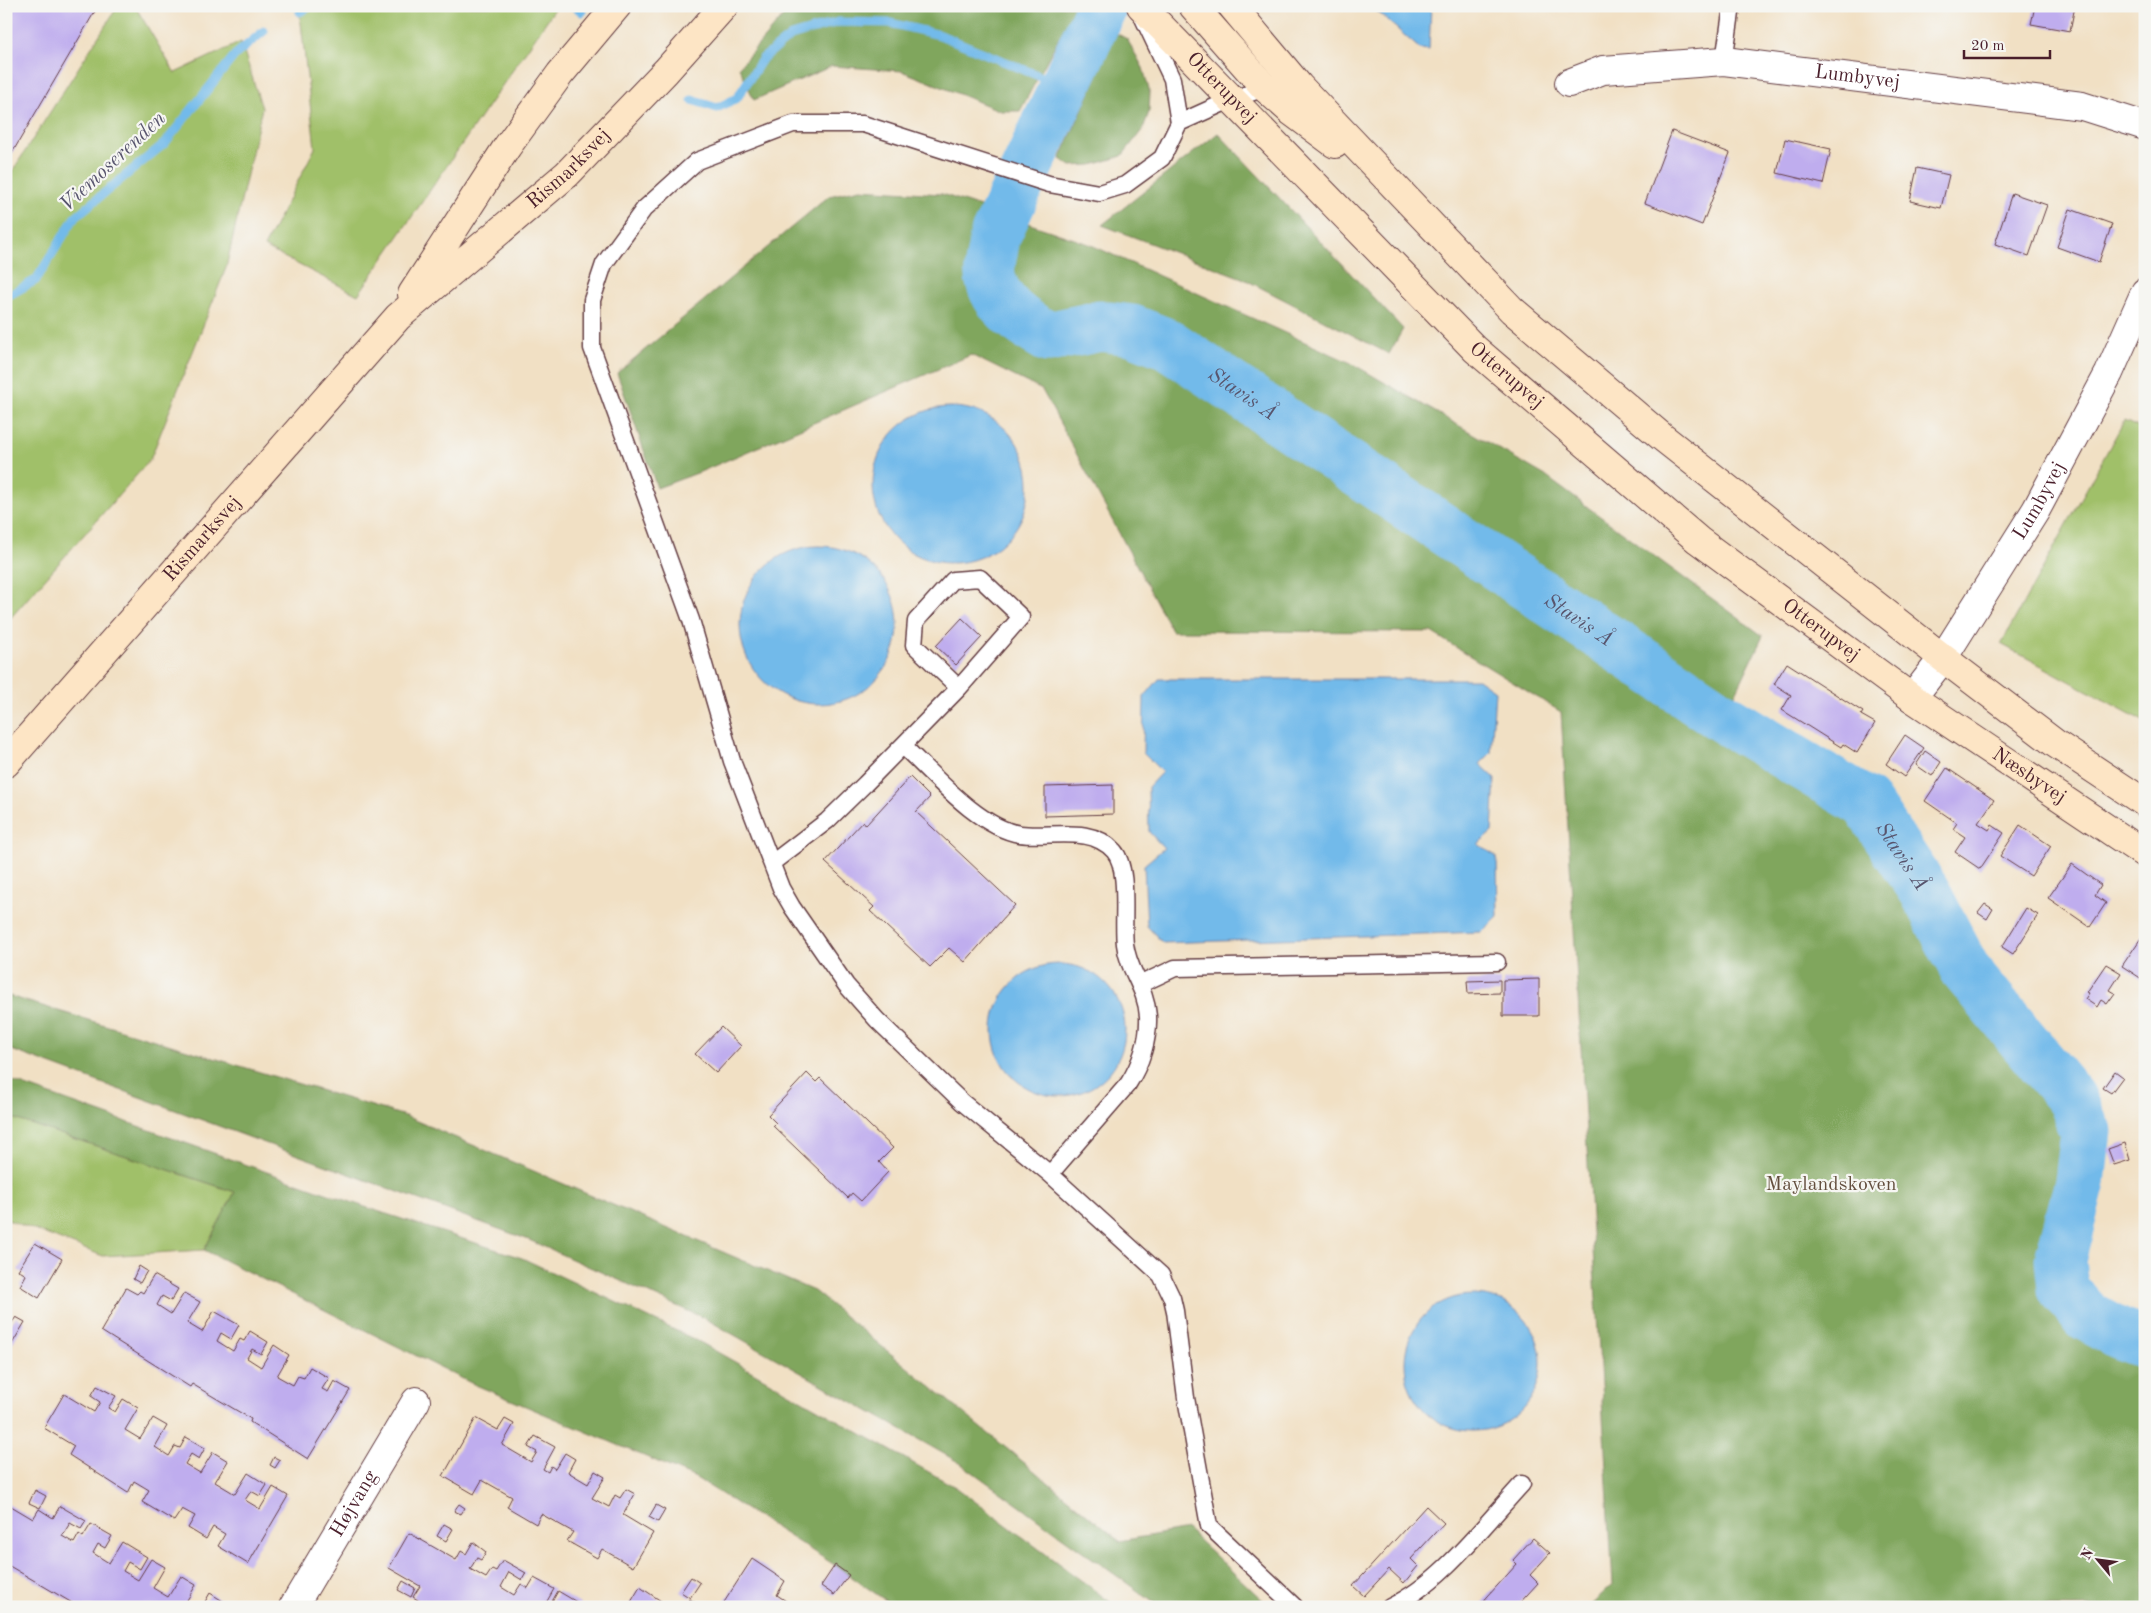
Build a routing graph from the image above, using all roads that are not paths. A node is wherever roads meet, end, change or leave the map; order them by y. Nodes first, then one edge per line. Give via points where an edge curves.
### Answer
1 (617, 6) edge
2 (710, 6) edge
3 (724, 6) edge
4 (1140, 6) edge
5 (1193, 6) edge
6 (1232, 6) edge
7 (1732, 6) edge
8 (1724, 61) junction
9 (666, 71) junction
10 (1569, 83) dead end
11 (1265, 88) junction
12 (1230, 100) junction
13 (1179, 123) junction
14 (2145, 126) edge
15 (1394, 189) junction
16 (2145, 292) edge
17 (398, 317) junction
18 (1943, 658) junction
19 (959, 688) junction
20 (1912, 698) junction
21 (903, 746) junction
22 (6, 763) edge
23 (2145, 803) edge
24 (2145, 854) edge
25 (772, 863) junction
26 (1497, 962) dead end
27 (1141, 984) junction
28 (1050, 1174) junction
29 (416, 1401) dead end
30 (1522, 1484) dead end
31 (293, 1607) edge
32 (1294, 1607) edge
33 (1390, 1607) edge

1 - 17 main road, Rismarksvej via 560,74 506,147
2 - 9 main road
3 - 9 main road, Rismarksvej
4 - 12 main road, Otterupvej
4 - 13 lane via 1172,79
5 - 11 main road
6 - 15 main road via 1299,86
7 - 8 lane
8 - 10 street, Lumbyvej via 1602,70
8 - 14 street, Lumbyvej via 2082,106
9 - 17 main road, Rismarksvej via 568,174
11 - 12 lane
11 - 15 main road
12 - 13 lane
12 - 20 main road, Otterupvej via 1475,349 1698,540
13 - 25 lane via 1162,158 1125,185 1099,192 1049,184 863,124 793,124 697,161 644,209 604,264 592,300 592,348 691,620 732,761
15 - 18 main road via 1512,310 1662,437
16 - 18 street, Lumbyvej via 2109,373 2036,510
17 - 22 main road, Rismarksvej
18 - 20 street, Lumbyvej
18 - 23 main road via 2056,744
19 - 19 lane via 1022,616 980,578 953,580 916,621 914,645
19 - 21 lane
20 - 24 main road, Næsbyvej
21 - 25 lane via 827,821
21 - 27 lane via 992,826 1019,834 1093,836 1115,852 1124,880 1124,944 1128,963
25 - 28 lane via 782,888 820,949 877,1020 962,1102
26 - 27 lane via 1176,968
27 - 28 lane via 1148,1027 1138,1069
28 - 32 lane via 1161,1275 1175,1311 1186,1398 1209,1526
29 - 31 street, Højvang
30 - 33 lane via 1455,1557 1410,1597

